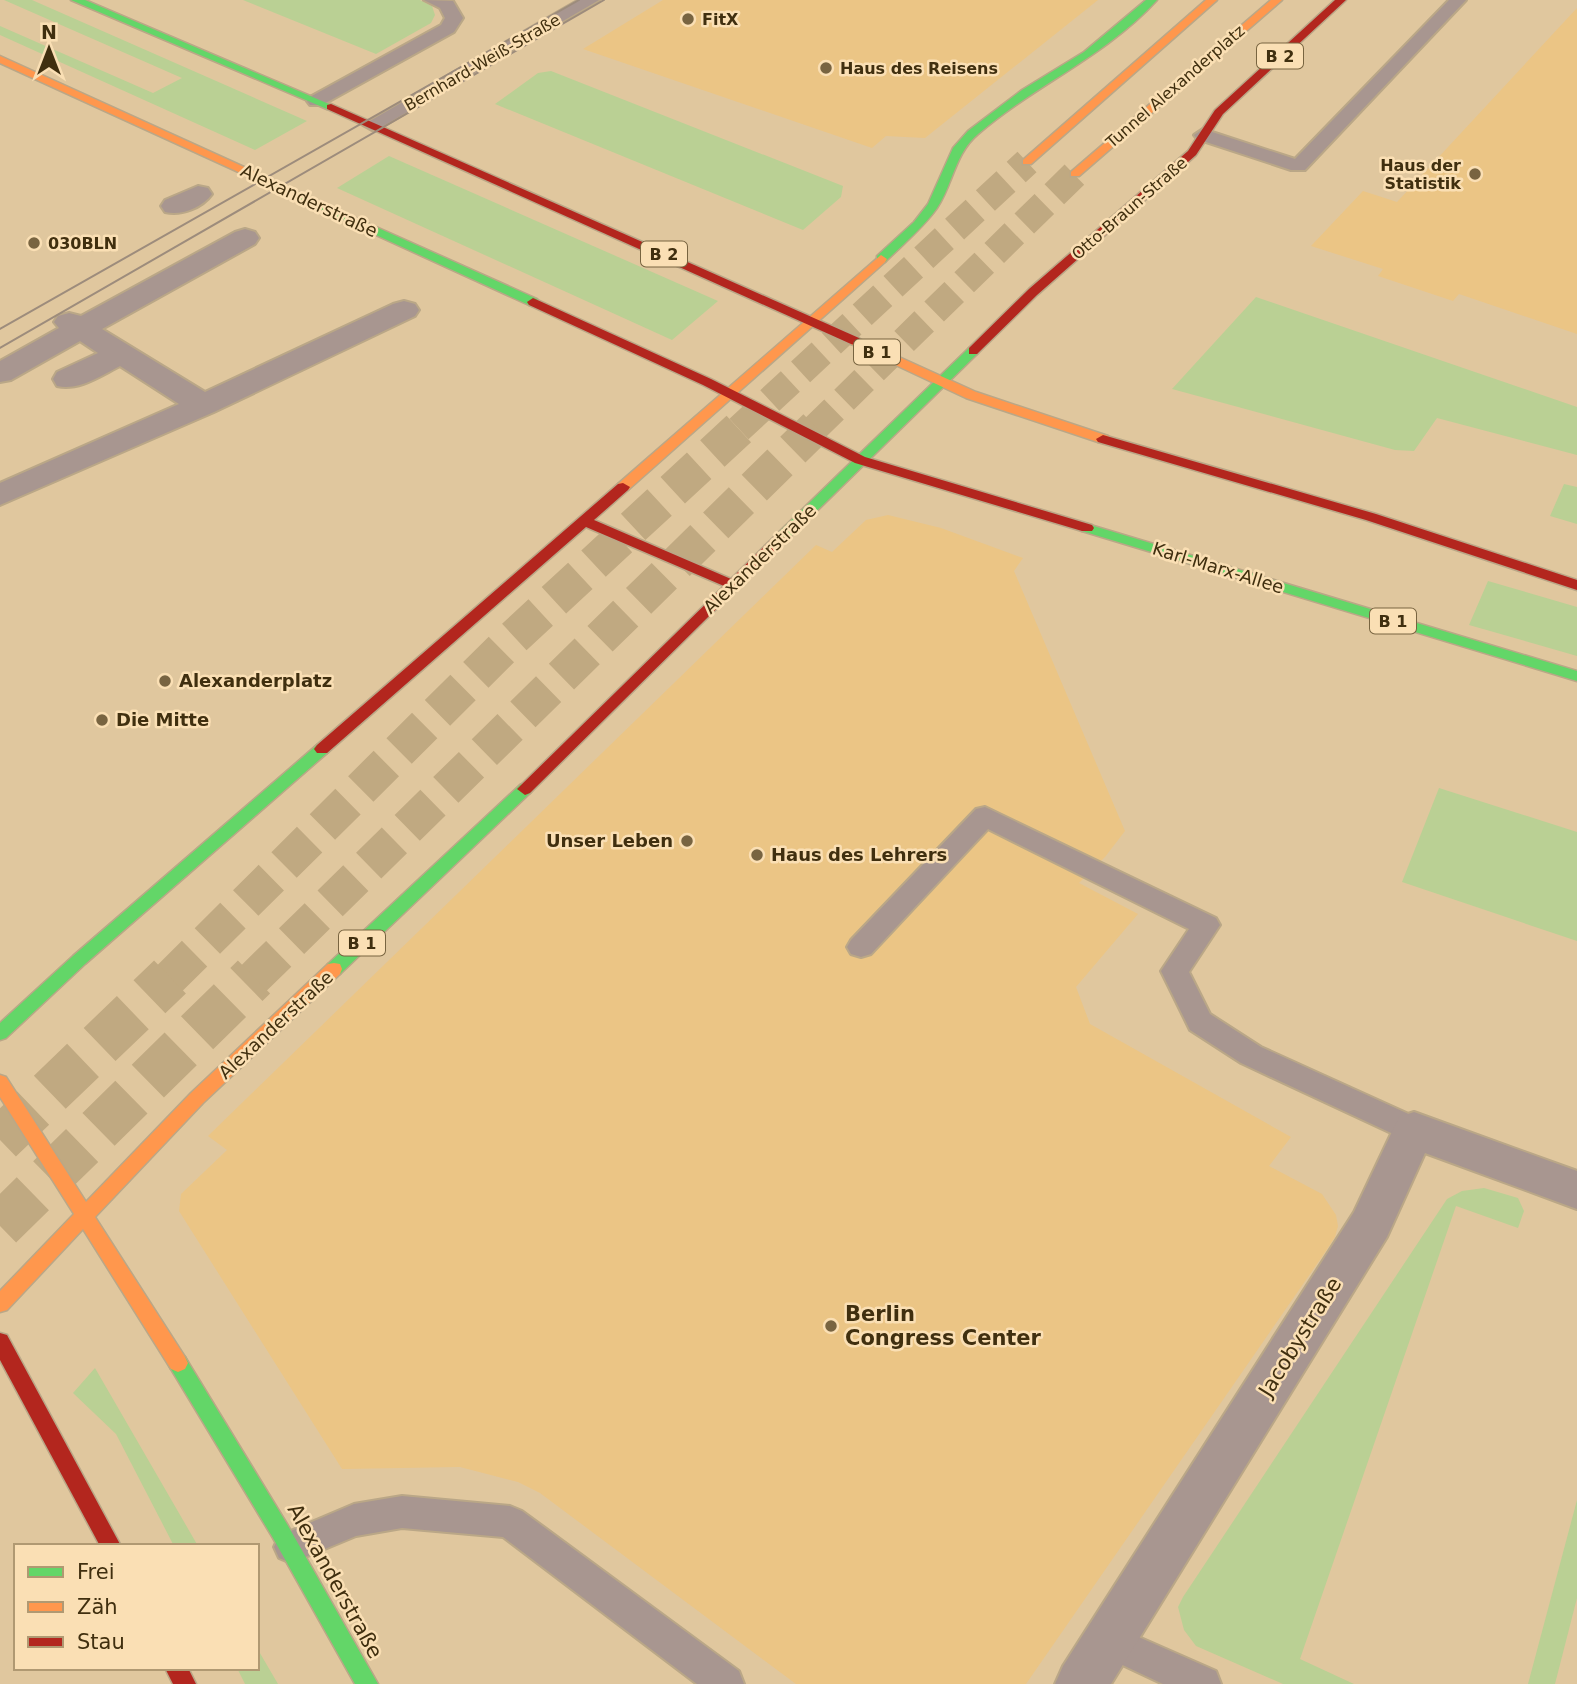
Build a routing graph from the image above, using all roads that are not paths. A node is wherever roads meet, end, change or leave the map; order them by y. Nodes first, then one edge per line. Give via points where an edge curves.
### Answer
1 (76, 0) edge
2 (432, 0) edge
3 (591, 0) edge
4 (1153, 0) edge
5 (1212, 0) edge
6 (1277, 0) edge
7 (1341, 0) edge
8 (1458, 0) edge
9 (0, 59) edge
10 (316, 101) junction
11 (372, 125) junction
12 (1203, 135) junction
13 (1027, 162) tunnel mouth
14 (1076, 174) tunnel mouth
15 (245, 239) dead end
16 (404, 310) dead end
17 (811, 323) junction
18 (75, 325) junction
19 (121, 354) junction
20 (0, 373) edge
21 (70, 378) dead end
22 (942, 382) junction
23 (729, 393) junction
24 (203, 405) junction
25 (860, 460) junction
26 (0, 495) edge
27 (585, 521) junction
28 (733, 585) junction
29 (1577, 585) edge
30 (1577, 676) edge
31 (861, 947) dead end
32 (0, 1033) edge
33 (0, 1082) edge
34 (1414, 1130) junction
35 (1577, 1190) edge
36 (86, 1214) junction
37 (0, 1304) edge
38 (0, 1341) edge
39 (110, 1544) edge
40 (292, 1547) junction
41 (1109, 1641) junction
42 (367, 1684) edge
43 (726, 1684) edge
44 (1081, 1684) edge
45 (1203, 1684) edge

1 - 10 main road, B 2
2 - 10 lane via 447,5 454,18 447,28
3 - 11 lane, Bernhard-Weiß-Straße
4 - 17 main road via 1088,54 972,133 959,148 933,205 918,224
5 - 13 main road
6 - 14 main road, Tunnel Alexanderplatz
7 - 12 main road, Otto-Braun-Straße / B 2 via 1219,112
8 - 12 lane via 1298,166
9 - 23 main road, Alexanderstraße
10 - 11 main road, B 2
11 - 17 main road, B 2
12 - 22 main road, Otto-Braun-Straße / B 2 via 1192,153 1033,292
15 - 18 street
16 - 24 street
17 - 22 main road, B 1
17 - 23 main road
18 - 19 street
18 - 20 street
19 - 21 street
19 - 24 street
22 - 25 main road, Alexanderstraße / B 2
22 - 29 main road, B 1 via 1052,424 1371,517
23 - 25 main road, Alexanderstraße
23 - 27 main road
24 - 26 street
25 - 28 main road, Alexanderstraße / B 1
25 - 30 main road, Karl-Marx-Allee / B 1
27 - 28 main road
27 - 32 main road
28 - 36 main road, Alexanderstraße / B 1 via 197,1098
31 - 34 lane via 985,816 1206,925 1175,971 1200,1022 1251,1055
33 - 36 main road, Alexanderstraße
34 - 35 street
34 - 41 street, Jacobystraße via 1371,1224
36 - 37 main road, B 1
36 - 40 main road, Alexanderstraße
38 - 39 main road
40 - 42 main road, Alexanderstraße
40 - 43 lane via 354,1520 402,1512 510,1522
41 - 44 street, Jacobystraße
41 - 45 lane

